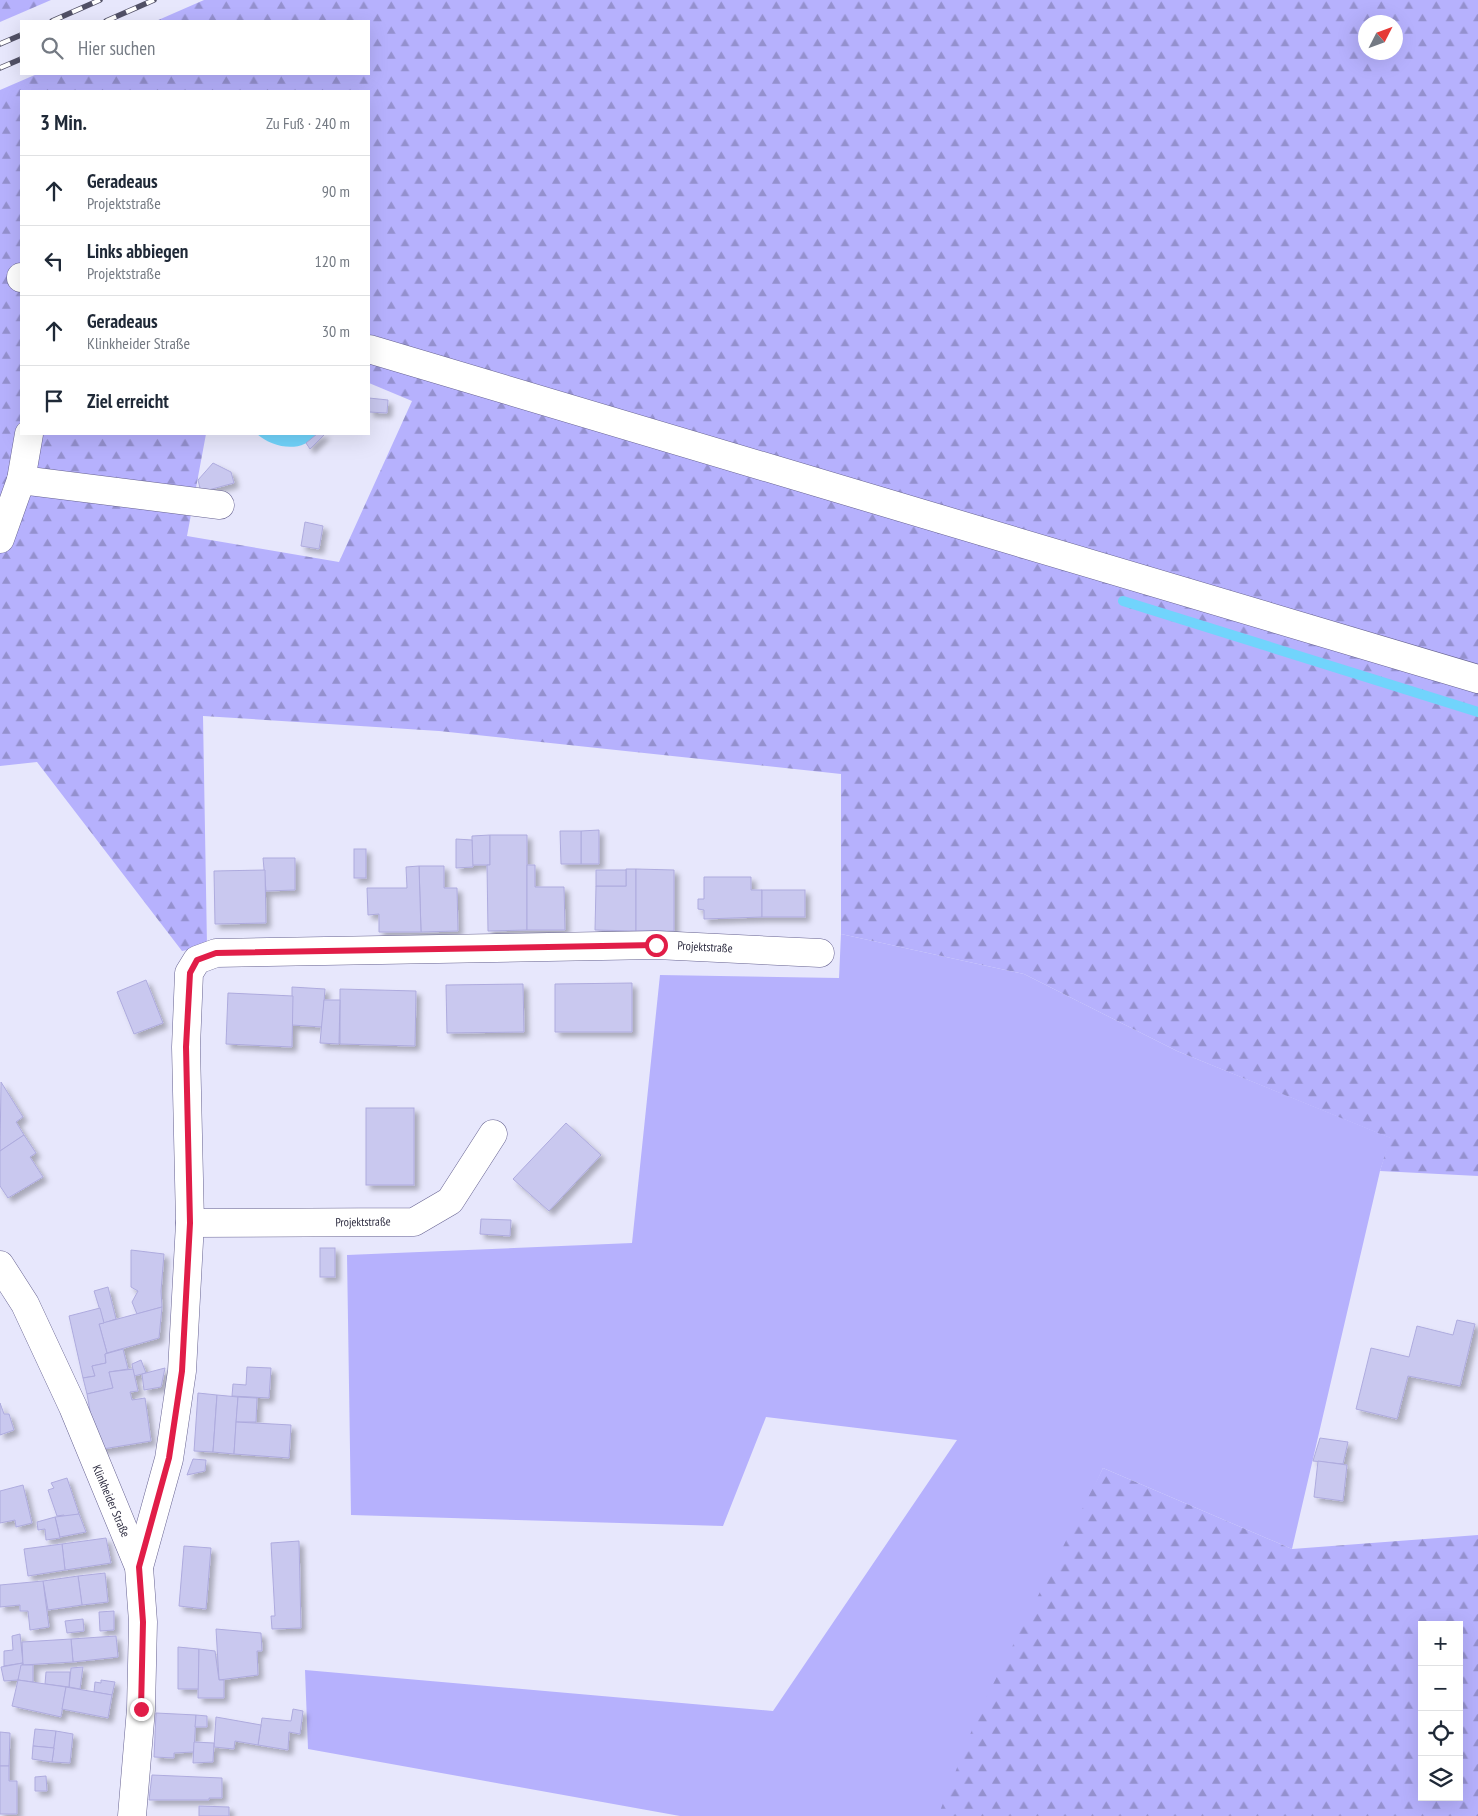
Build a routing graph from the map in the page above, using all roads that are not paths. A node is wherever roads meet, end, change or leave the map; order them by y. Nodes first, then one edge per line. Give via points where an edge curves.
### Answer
1 (370, 349) edge
2 (29, 435) edge
3 (21, 480) junction
4 (220, 505) dead end
5 (0, 539) edge
6 (1478, 679) edge
7 (820, 953) dead end
8 (493, 1134) dead end
9 (190, 1223) junction
10 (0, 1265) edge
11 (139, 1567) junction
12 (132, 1816) edge

1 - 6 street
2 - 3 street
3 - 4 street
3 - 5 street
7 - 9 street, Projektstraße via 656,945 216,953 197,960 190,973 186,1047
8 - 9 street, Projektstraße via 450,1201 414,1222
9 - 11 street, Projektstraße via 178,1400 169,1458
10 - 11 street, Klinkheider Straße via 26,1304
11 - 12 street, Klinkheider Straße via 143,1622 141,1709

